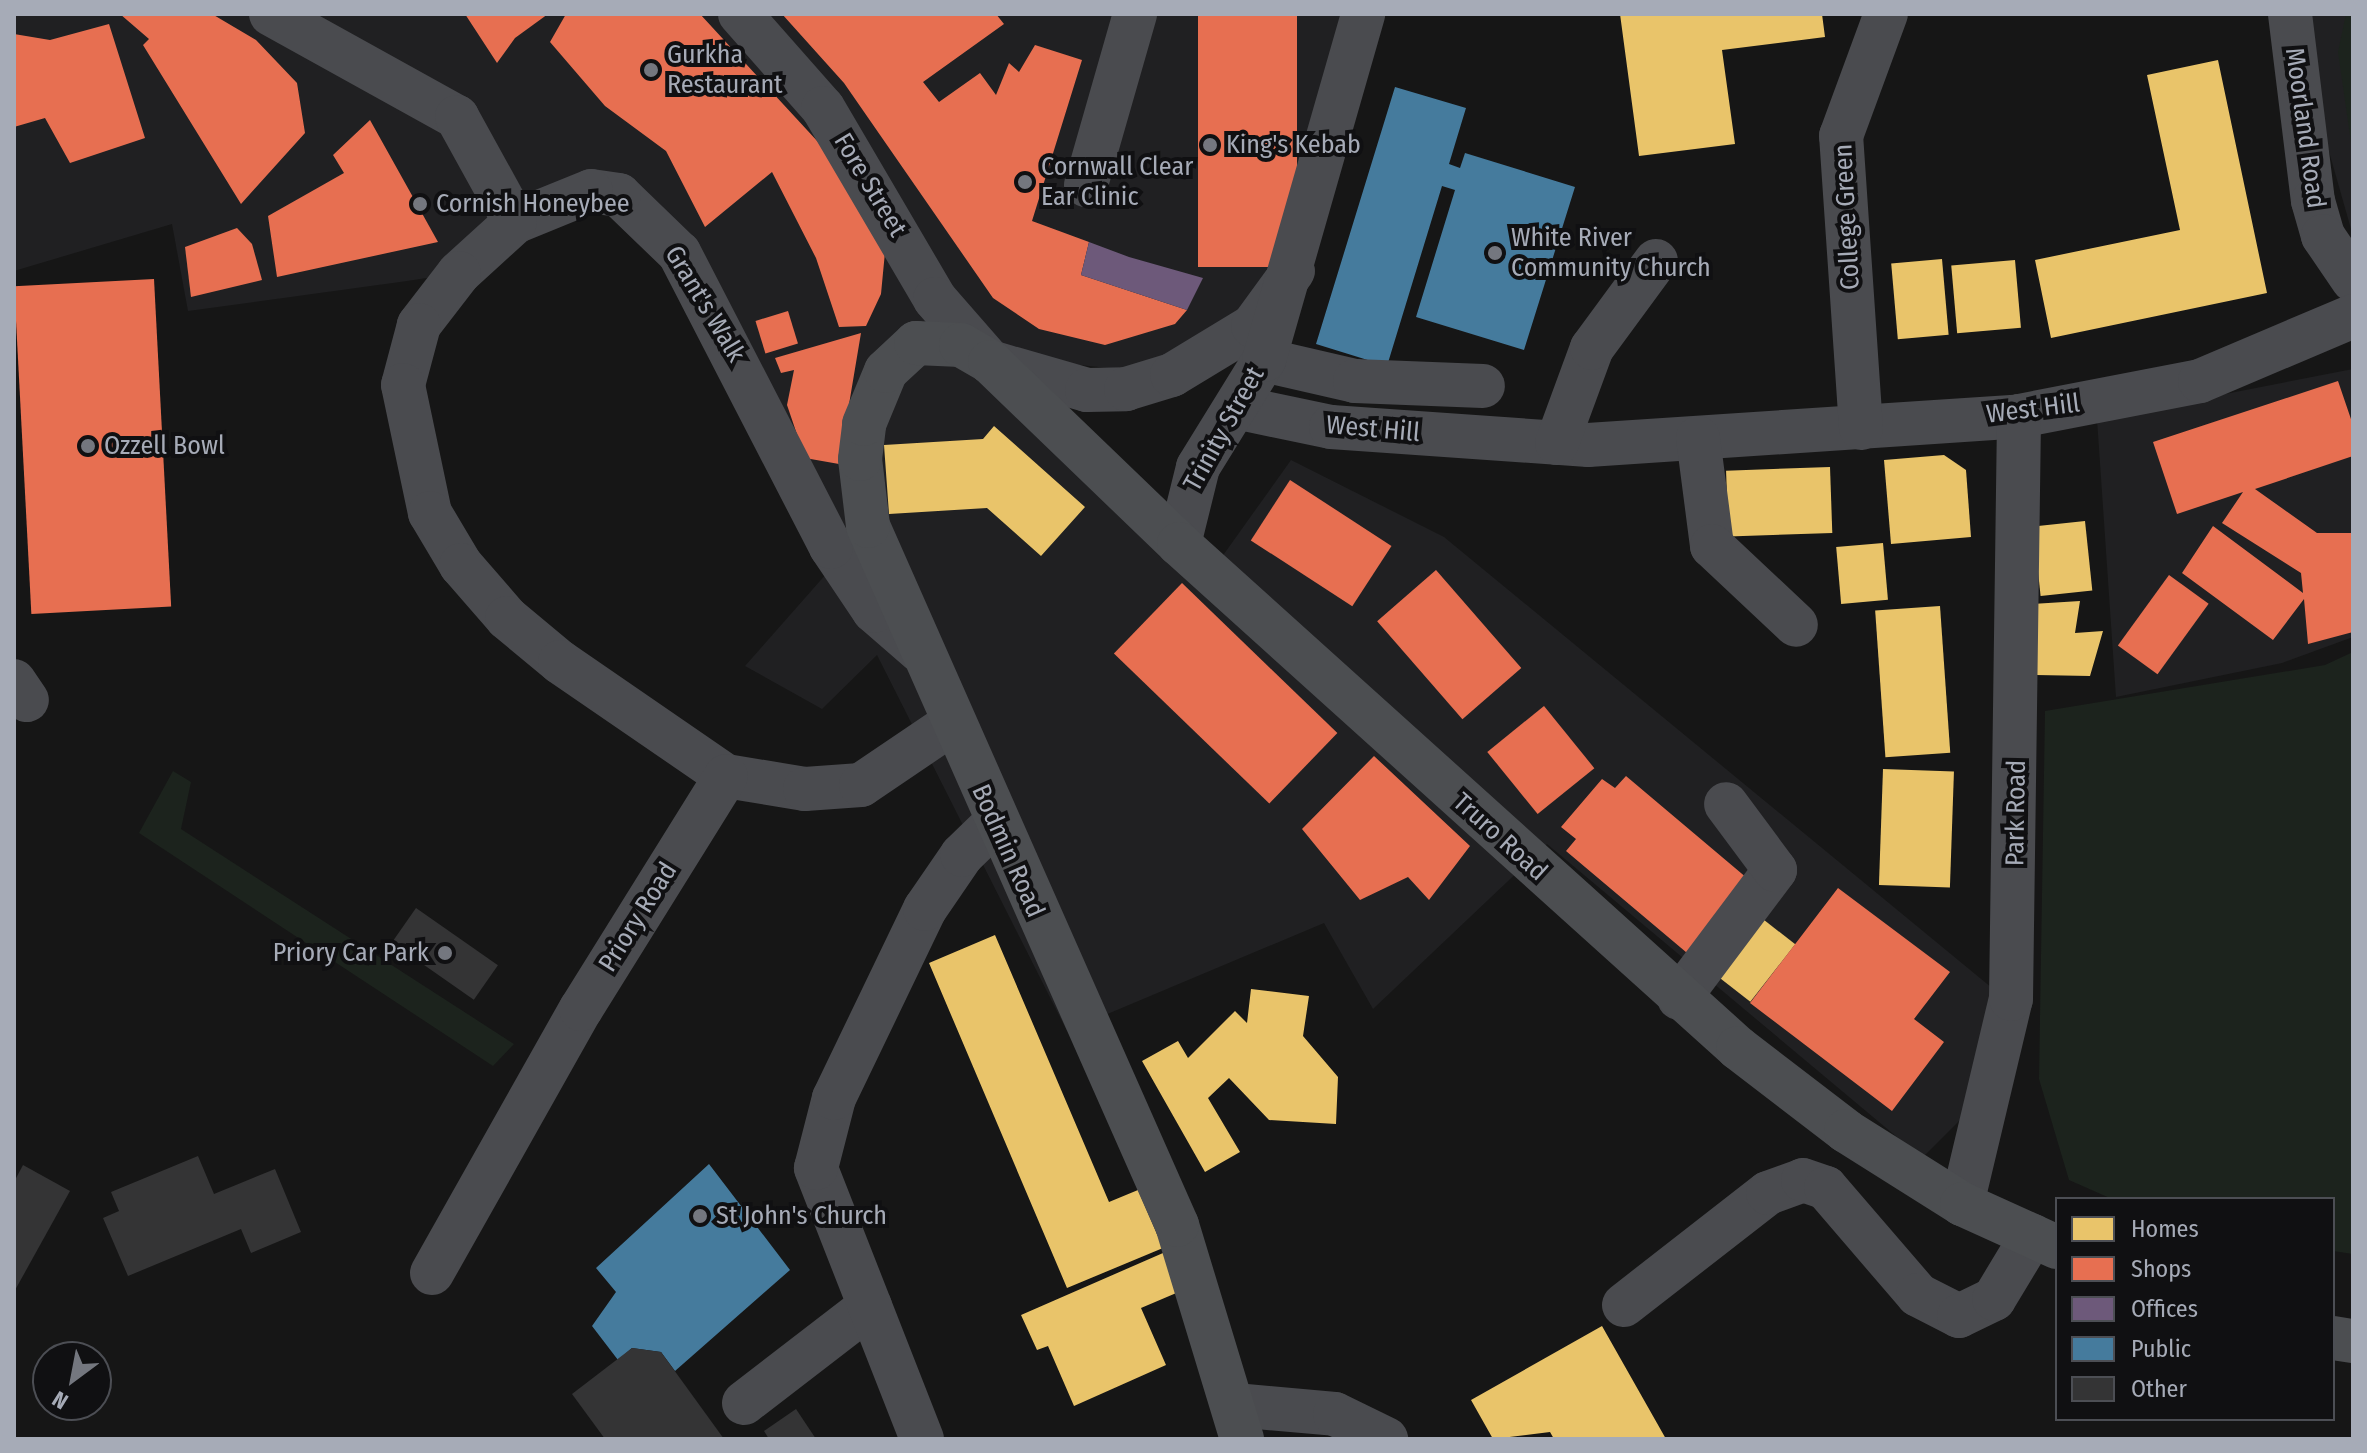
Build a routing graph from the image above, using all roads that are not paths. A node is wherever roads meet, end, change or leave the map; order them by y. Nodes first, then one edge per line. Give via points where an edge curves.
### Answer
1 (271, 14) edge
2 (740, 14) edge
3 (1135, 14) edge
4 (1363, 14) edge
5 (1886, 14) edge
6 (2290, 14) edge
7 (1086, 185) dead end
8 (515, 222) junction
9 (1656, 261) dead end
10 (1293, 271) junction
11 (2353, 280) edge
12 (2353, 316) edge
13 (1264, 360) junction
14 (990, 362) junction
15 (1483, 386) dead end
16 (1240, 408) junction
17 (2019, 416) junction
18 (1861, 428) junction
19 (1698, 438) junction
20 (1557, 443) junction
21 (1179, 544) junction
22 (1796, 625) dead end
23 (920, 651) junction
24 (951, 724) junction
25 (726, 776) junction
26 (1726, 804) dead end
27 (996, 822) junction
28 (1679, 998) junction
29 (1962, 1204) junction
30 (2044, 1242) edge
31 (432, 1273) dead end
32 (1624, 1305) dead end
33 (870, 1306) junction
34 (744, 1403) dead end
35 (1238, 1422) edge
36 (922, 1439) edge
37 (1386, 1439) edge

1 - 8 street via 457,117
2 - 14 street, Fore Street via 823,108 935,299
3 - 7 street
4 - 10 street, Trinity Street
5 - 18 street, College Green via 1841,136
6 - 11 street, Moorland Road via 2313,201 2323,236
8 - 23 street, Grant's Walk via 591,191 619,195 651,221 679,253 736,354 831,547 874,611
8 - 25 street, Grant's Walk via 459,273 407,353 405,412 430,513 461,565 507,618
9 - 20 street via 1592,348
10 - 13 street, Trinity Street
10 - 14 street, Trinity Street via 1253,326 1211,354 1137,386 1087,390
12 - 17 street, West Hill via 2200,381
13 - 15 street via 1355,381
13 - 16 street, Trinity Street
14 - 21 main road, Truro Road
14 - 23 main road, Bodmin Road via 961,345 916,343 886,371 864,424 860,459 868,526
16 - 20 street, West Hill via 1331,427
16 - 21 street, Trinity Street via 1198,467
17 - 18 street, West Hill
17 - 29 street, Park Road via 2011,999
18 - 19 street, West Hill
19 - 20 street, West Hill
19 - 22 street via 1712,546
21 - 28 main road, Truro Road
23 - 24 main road, Bodmin Road
24 - 25 street via 861,785 832,791
24 - 27 main road, Bodmin Road
25 - 31 street, Priory Road via 581,1009
26 - 28 street via 1775,870
27 - 33 street via 925,909 834,1098 816,1168
27 - 35 main road, Bodmin Road via 1177,1225
28 - 29 main road, Truro Road via 1846,1131
29 - 30 main road, Truro Road
30 - 32 street via 1976,1314 1959,1316 1918,1295 1826,1188 1803,1180 1768,1193
33 - 34 street
33 - 36 street
35 - 37 street via 1335,1414

